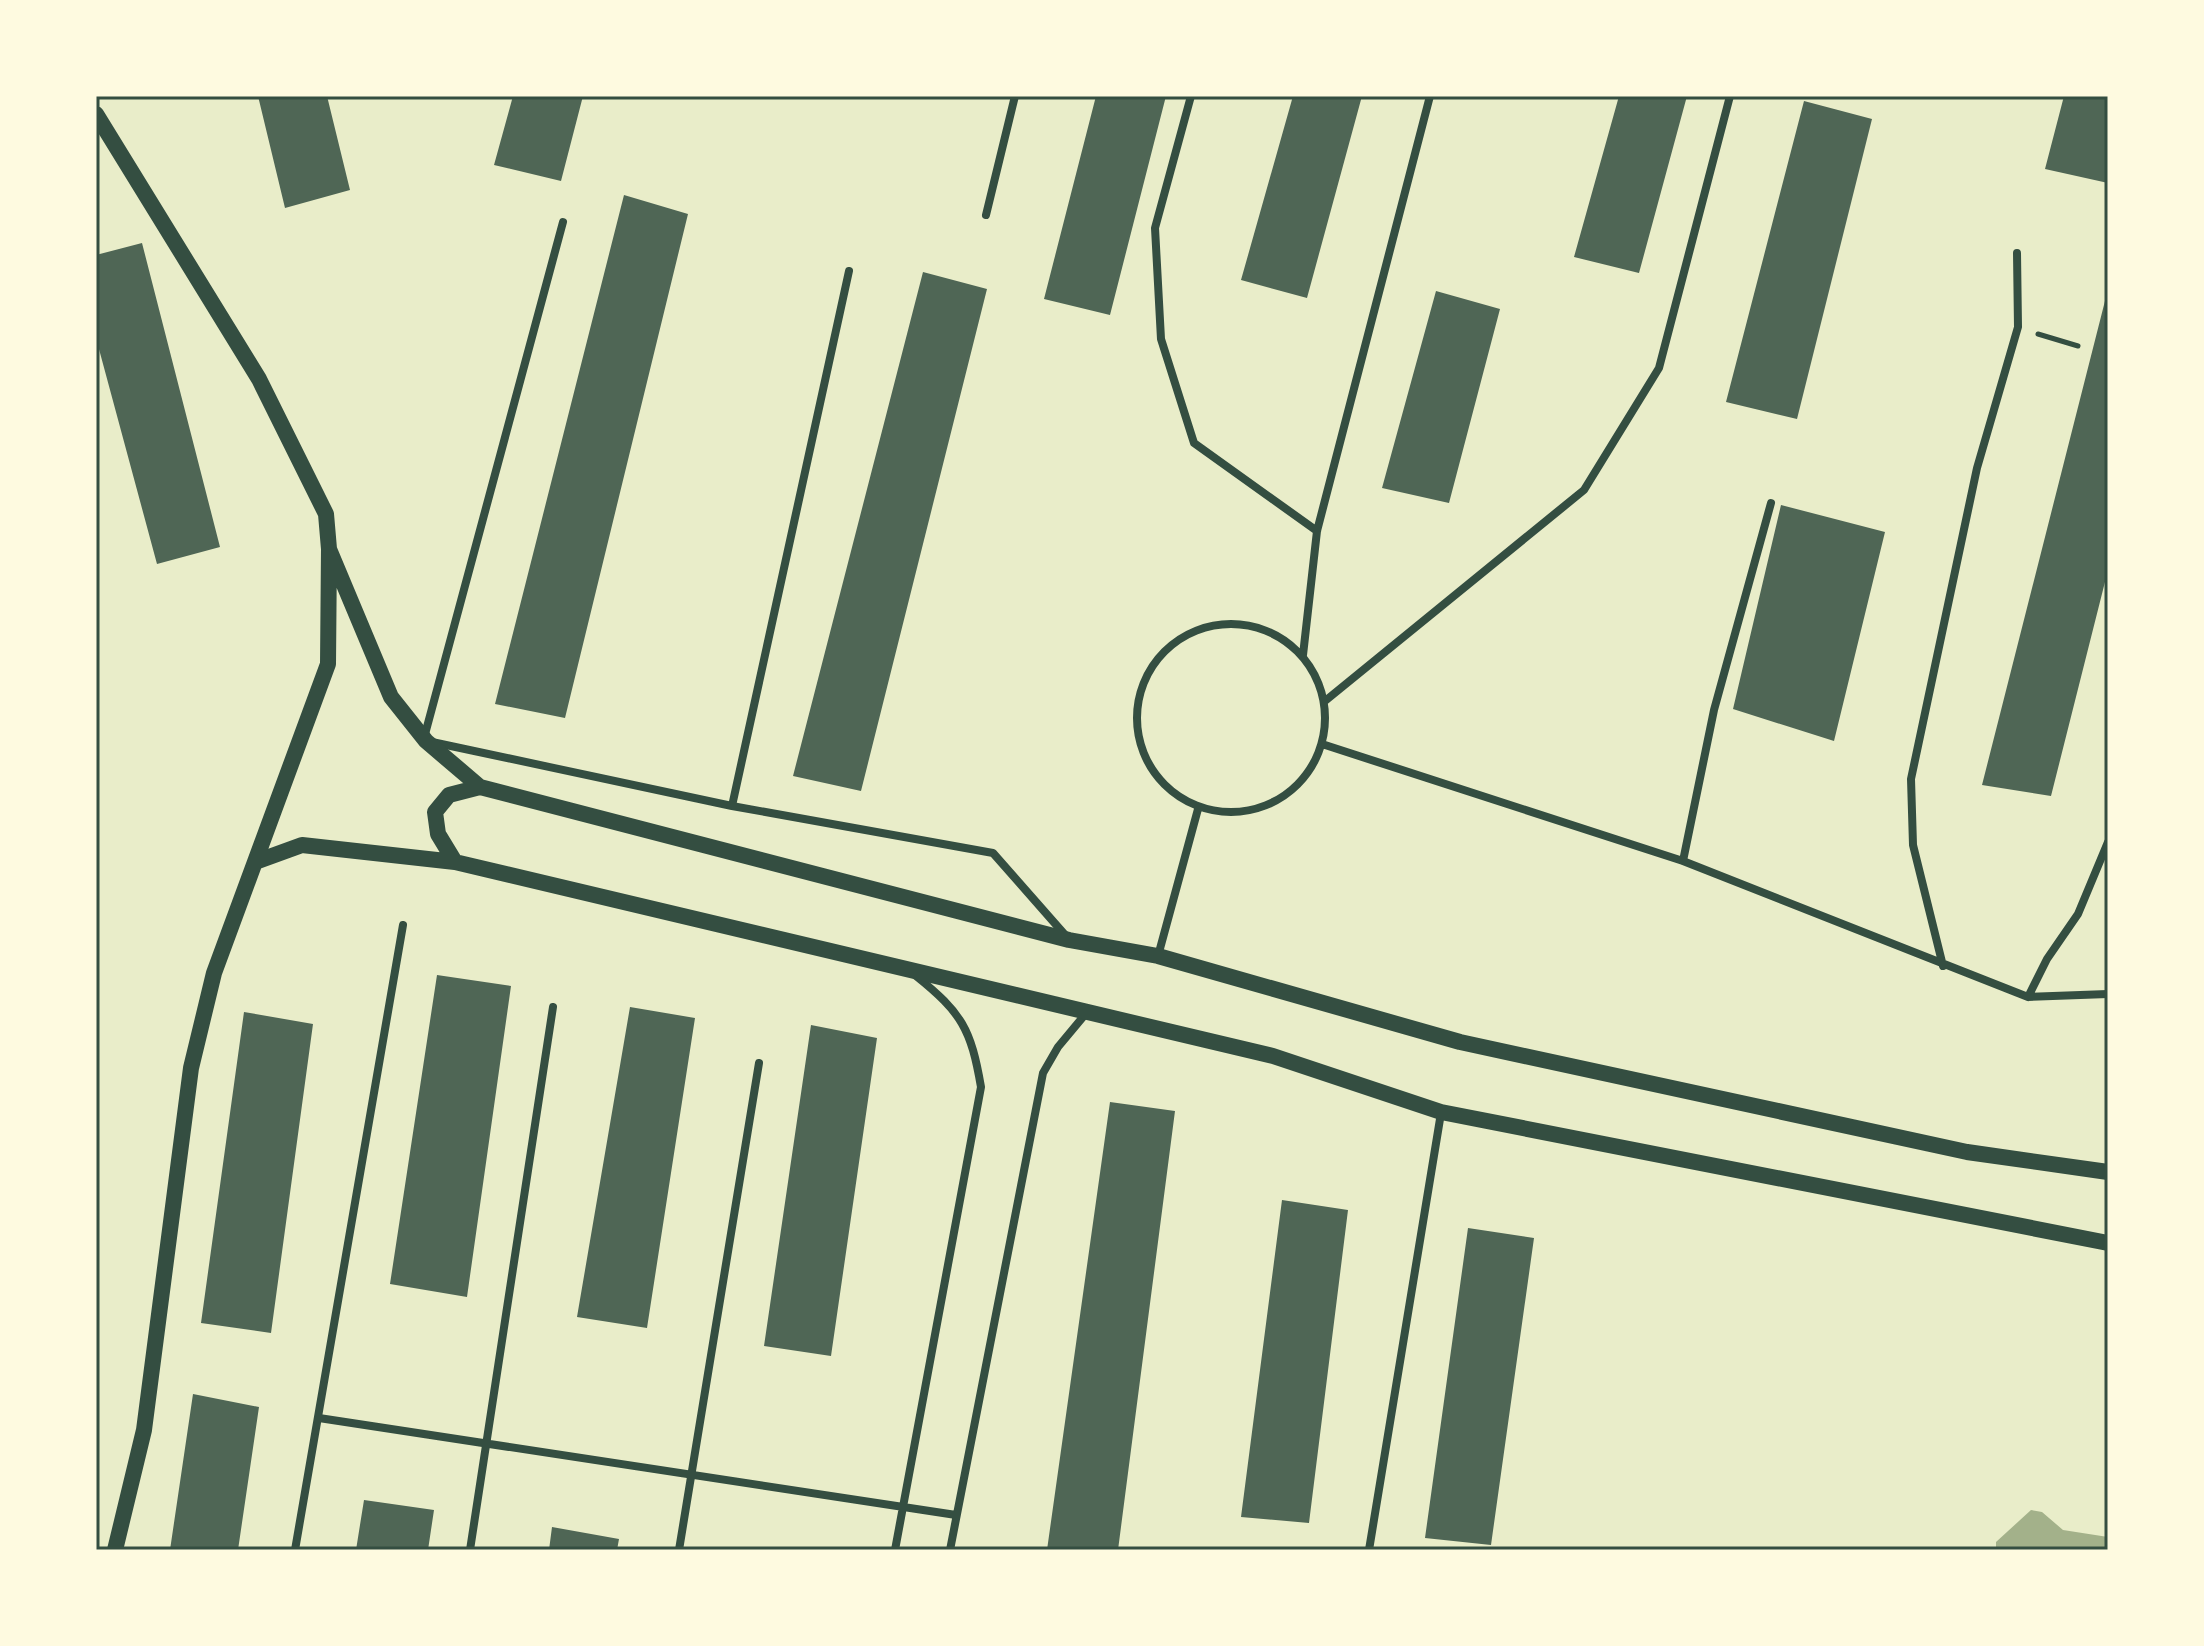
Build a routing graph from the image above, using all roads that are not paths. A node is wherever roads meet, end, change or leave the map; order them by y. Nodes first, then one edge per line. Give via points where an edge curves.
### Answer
1 (1015, 96) edge
2 (1191, 96) edge
3 (1430, 96) edge
4 (1730, 96) edge
5 (96, 114) edge
6 (986, 215) dead end
7 (563, 222) dead end
8 (2017, 253) dead end
9 (849, 271) dead end
10 (1771, 503) dead end
11 (1317, 531) junction
12 (329, 549) junction
13 (1303, 655) junction
14 (1325, 701) junction
15 (425, 740) junction
16 (1322, 744) junction
17 (480, 787) junction
18 (732, 806) junction
19 (1198, 809) junction
20 (2108, 842) edge
21 (258, 861) junction
22 (1683, 861) junction
23 (455, 862) junction
24 (403, 925) dead end
25 (1069, 940) junction
26 (1158, 956) junction
27 (1943, 966) junction
28 (909, 971) junction
29 (2108, 994) edge
30 (2028, 997) junction
31 (553, 1007) dead end
32 (1089, 1010) junction
33 (759, 1063) dead end
34 (1441, 1112) junction
35 (2108, 1172) edge
36 (2108, 1243) edge
37 (319, 1418) junction
38 (487, 1444) junction
39 (691, 1474) junction
40 (902, 1506) junction
41 (956, 1515) junction
42 (115, 1550) edge
43 (295, 1550) edge
44 (470, 1550) edge
45 (679, 1550) edge
46 (895, 1550) edge
47 (950, 1550) edge
48 (1369, 1550) edge

1 - 6 street
2 - 11 street via 1155,228 1161,339 1194,443
3 - 11 street
4 - 14 street via 1659,368 1584,490
5 - 12 main road via 259,379 326,514
7 - 15 street
8 - 27 street via 2018,327 1977,468 1911,779 1913,845
9 - 18 street
10 - 22 street via 1714,710
11 - 13 street
12 - 15 main road via 391,697
12 - 21 main road via 328,664
13 - 14 street
13 - 19 street via 1254,624 1196,627 1150,663 1134,719 1152,774
14 - 16 street
15 - 17 main road
15 - 18 street
16 - 19 street via 1296,789 1250,812
16 - 22 street
17 - 23 main road via 449,795 435,812 438,834
17 - 25 main road
18 - 25 street via 993,853
19 - 26 street
20 - 30 street via 2078,914
21 - 23 main road via 302,845
21 - 42 main road via 214,973 191,1068 144,1430
22 - 27 street
23 - 28 main road
24 - 37 street
25 - 26 main road
26 - 35 main road via 1460,1042 1967,1152
27 - 30 street
28 - 32 main road
28 - 40 street via 952,1005 974,1044 981,1087
29 - 30 street
31 - 38 street
32 - 34 main road via 1273,1056
32 - 41 street via 1043,1073
33 - 39 street
34 - 36 main road
34 - 48 street
37 - 38 street
37 - 43 street
38 - 39 street
38 - 44 street
39 - 40 street
39 - 45 street
40 - 41 street
40 - 46 street
41 - 47 street

